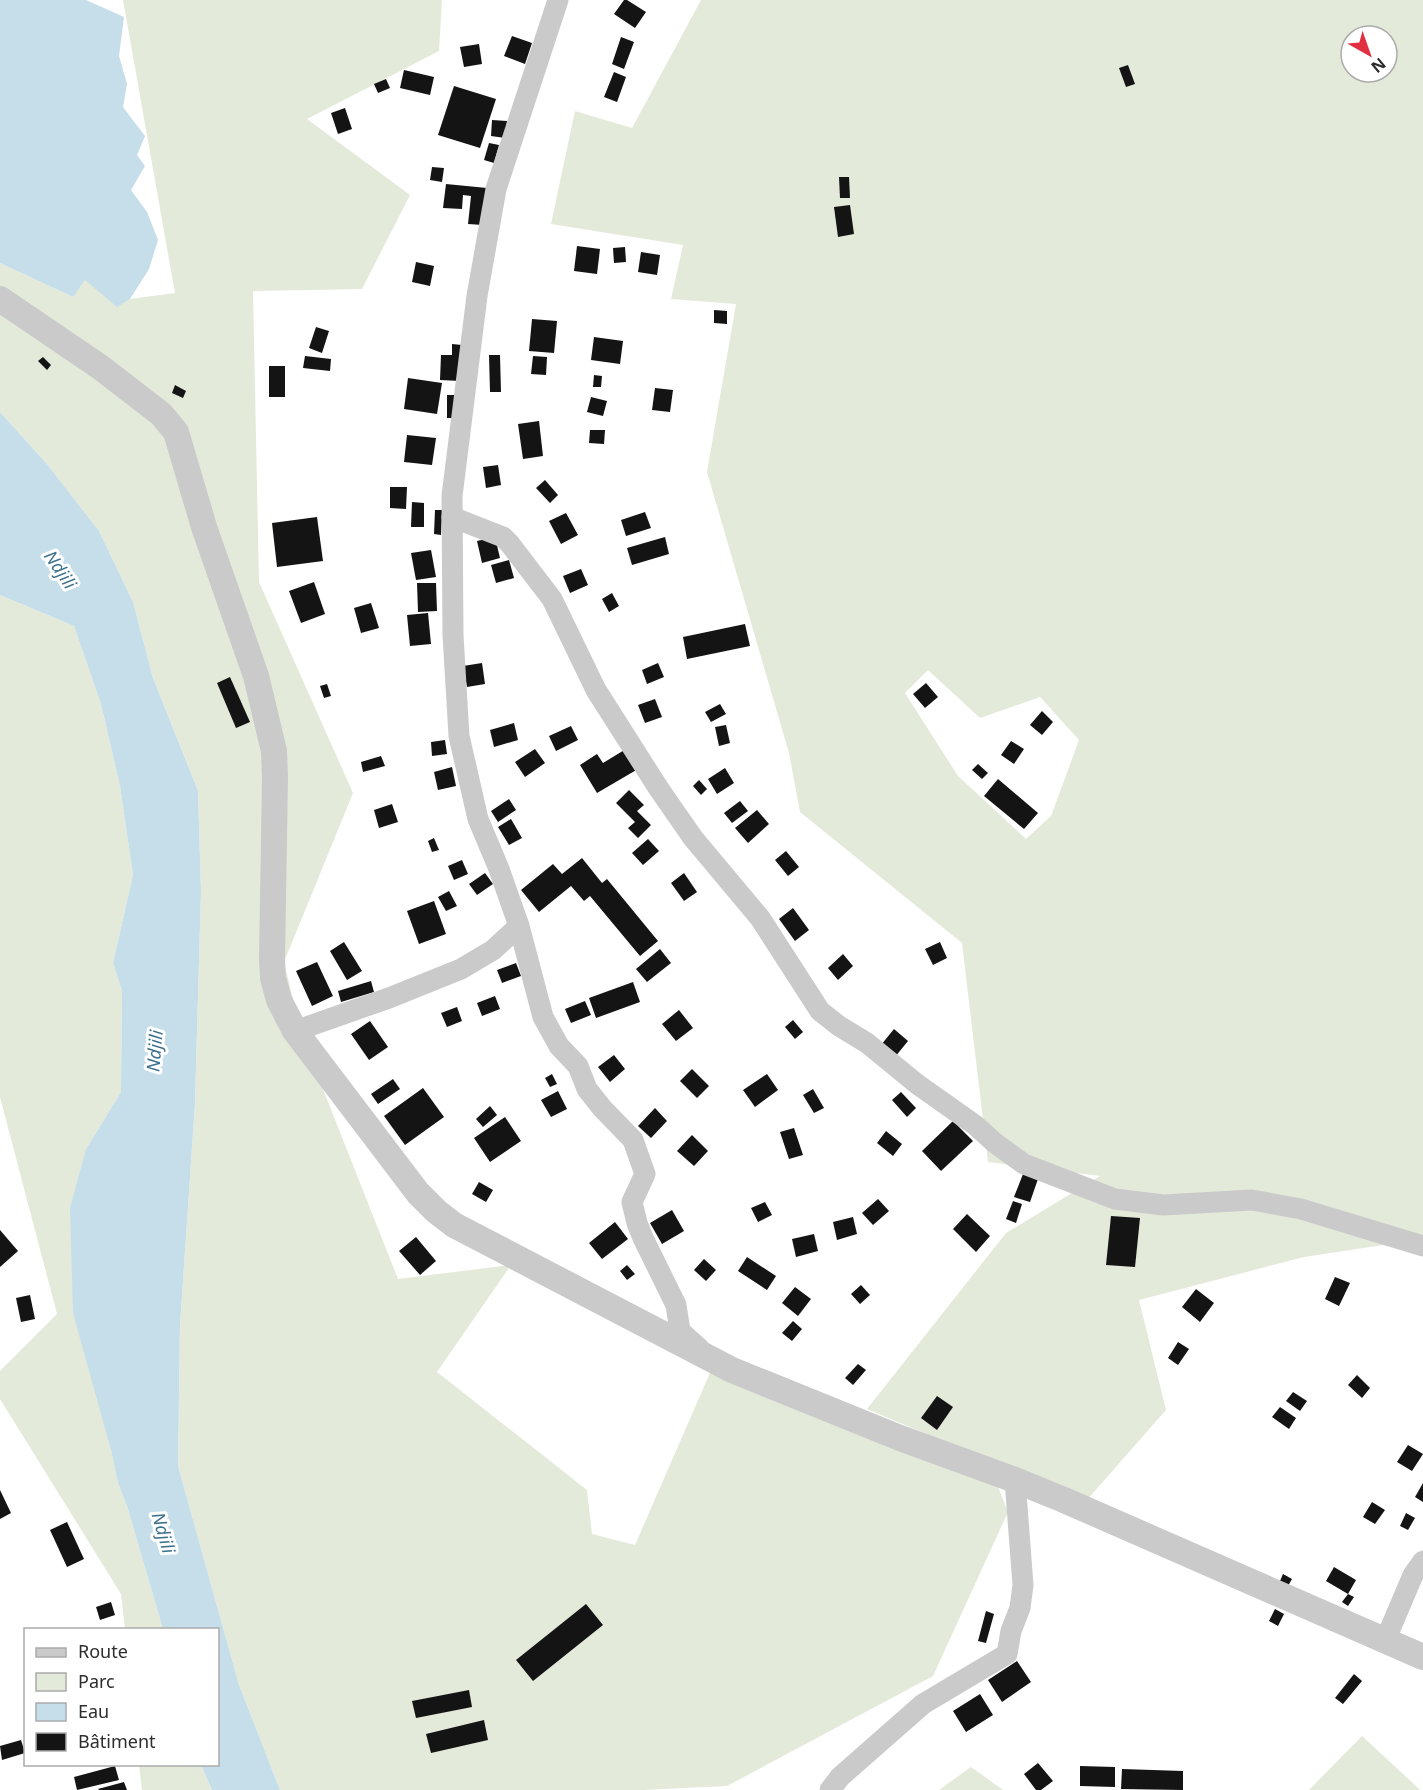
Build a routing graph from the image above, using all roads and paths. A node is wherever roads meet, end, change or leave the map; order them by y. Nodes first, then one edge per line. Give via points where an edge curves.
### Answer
1 (558, 0) edge
2 (0, 299) edge
3 (452, 517) junction
4 (519, 926) junction
5 (295, 1031) junction
6 (1423, 1246) edge
7 (732, 1370) junction
8 (1015, 1480) junction
9 (1423, 1561) edge
10 (1385, 1641) junction
11 (1423, 1657) edge
12 (830, 1790) edge

1 - 3 street via 496,189 477,296
2 - 5 street via 100,367 161,414 176,432 256,676 274,751 273,978
3 - 4 street via 459,736 478,819
3 - 6 street via 503,537 552,598 596,690 659,789 693,838 760,918 820,1011 994,1143 1024,1164 1115,1199 1163,1205 1252,1200 1301,1209
4 - 5 street via 493,950 461,969
4 - 7 street via 543,1017 559,1046 578,1066 587,1089 633,1140 645,1174 632,1202 637,1223 676,1305 680,1331
5 - 7 street via 418,1193 454,1225
7 - 8 street
8 - 10 street
8 - 12 street via 1023,1585 1007,1654 923,1704
9 - 10 street via 1413,1575
10 - 11 street

